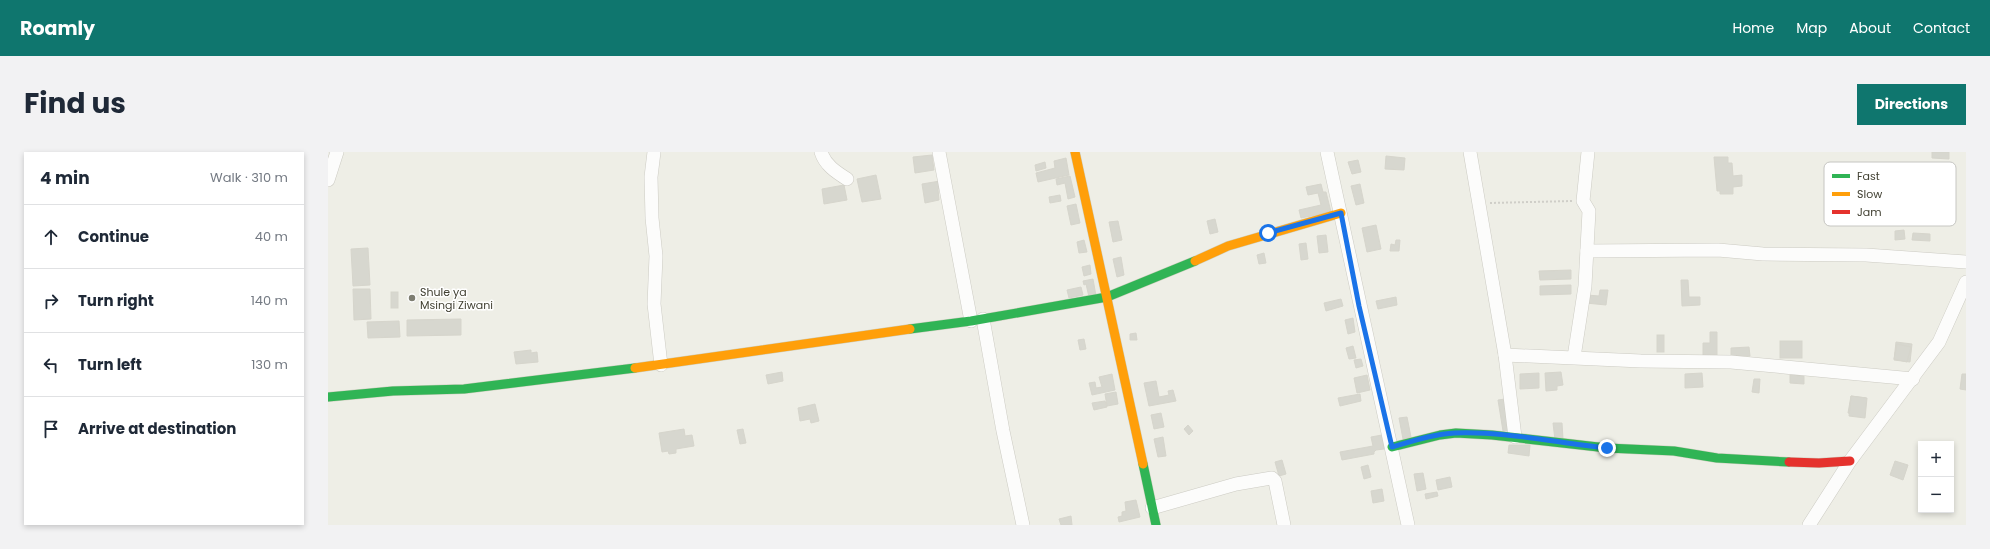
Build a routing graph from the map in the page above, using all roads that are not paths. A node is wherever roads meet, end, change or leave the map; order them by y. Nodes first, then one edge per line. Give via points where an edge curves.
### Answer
1 (338, 152) edge
2 (654, 152) edge
3 (821, 152) edge
4 (939, 152) edge
5 (1075, 152) edge
6 (1327, 152) edge
7 (1470, 152) edge
8 (1588, 152) edge
9 (847, 179) dead end
10 (328, 180) edge
11 (1341, 213) junction
12 (1587, 251) junction
13 (1966, 262) edge
14 (1966, 282) edge
15 (1106, 297) junction
16 (977, 320) junction
17 (1504, 355) junction
18 (1574, 358) junction
19 (661, 364) junction
20 (1913, 379) junction
21 (328, 397) edge
22 (1515, 437) junction
23 (1392, 447) junction
24 (1850, 461) junction
25 (1152, 508) junction
26 (1023, 525) edge
27 (1156, 525) edge
28 (1284, 525) edge
29 (1408, 525) edge
30 (1809, 525) edge

1 - 10 street
2 - 19 street via 651,177 656,256 654,304
3 - 9 street via 823,159
4 - 16 street
5 - 15 street
6 - 11 street
7 - 17 street
8 - 12 street via 1583,201 1589,211
11 - 15 street via 1228,246
11 - 23 street via 1359,306
12 - 13 street via 1718,250 1763,254 1866,255
12 - 18 street via 1585,286
14 - 20 street via 1939,342
15 - 16 street
15 - 25 street
16 - 19 street
16 - 26 street
17 - 18 street
17 - 22 street
18 - 20 street via 1731,362
19 - 21 street via 464,389 393,391
20 - 24 street
22 - 23 street via 1456,433
22 - 24 street via 1607,448 1674,451 1717,458 1819,463
23 - 29 street
24 - 30 street
25 - 27 street
25 - 28 street via 1236,484 1272,478 1275,481

